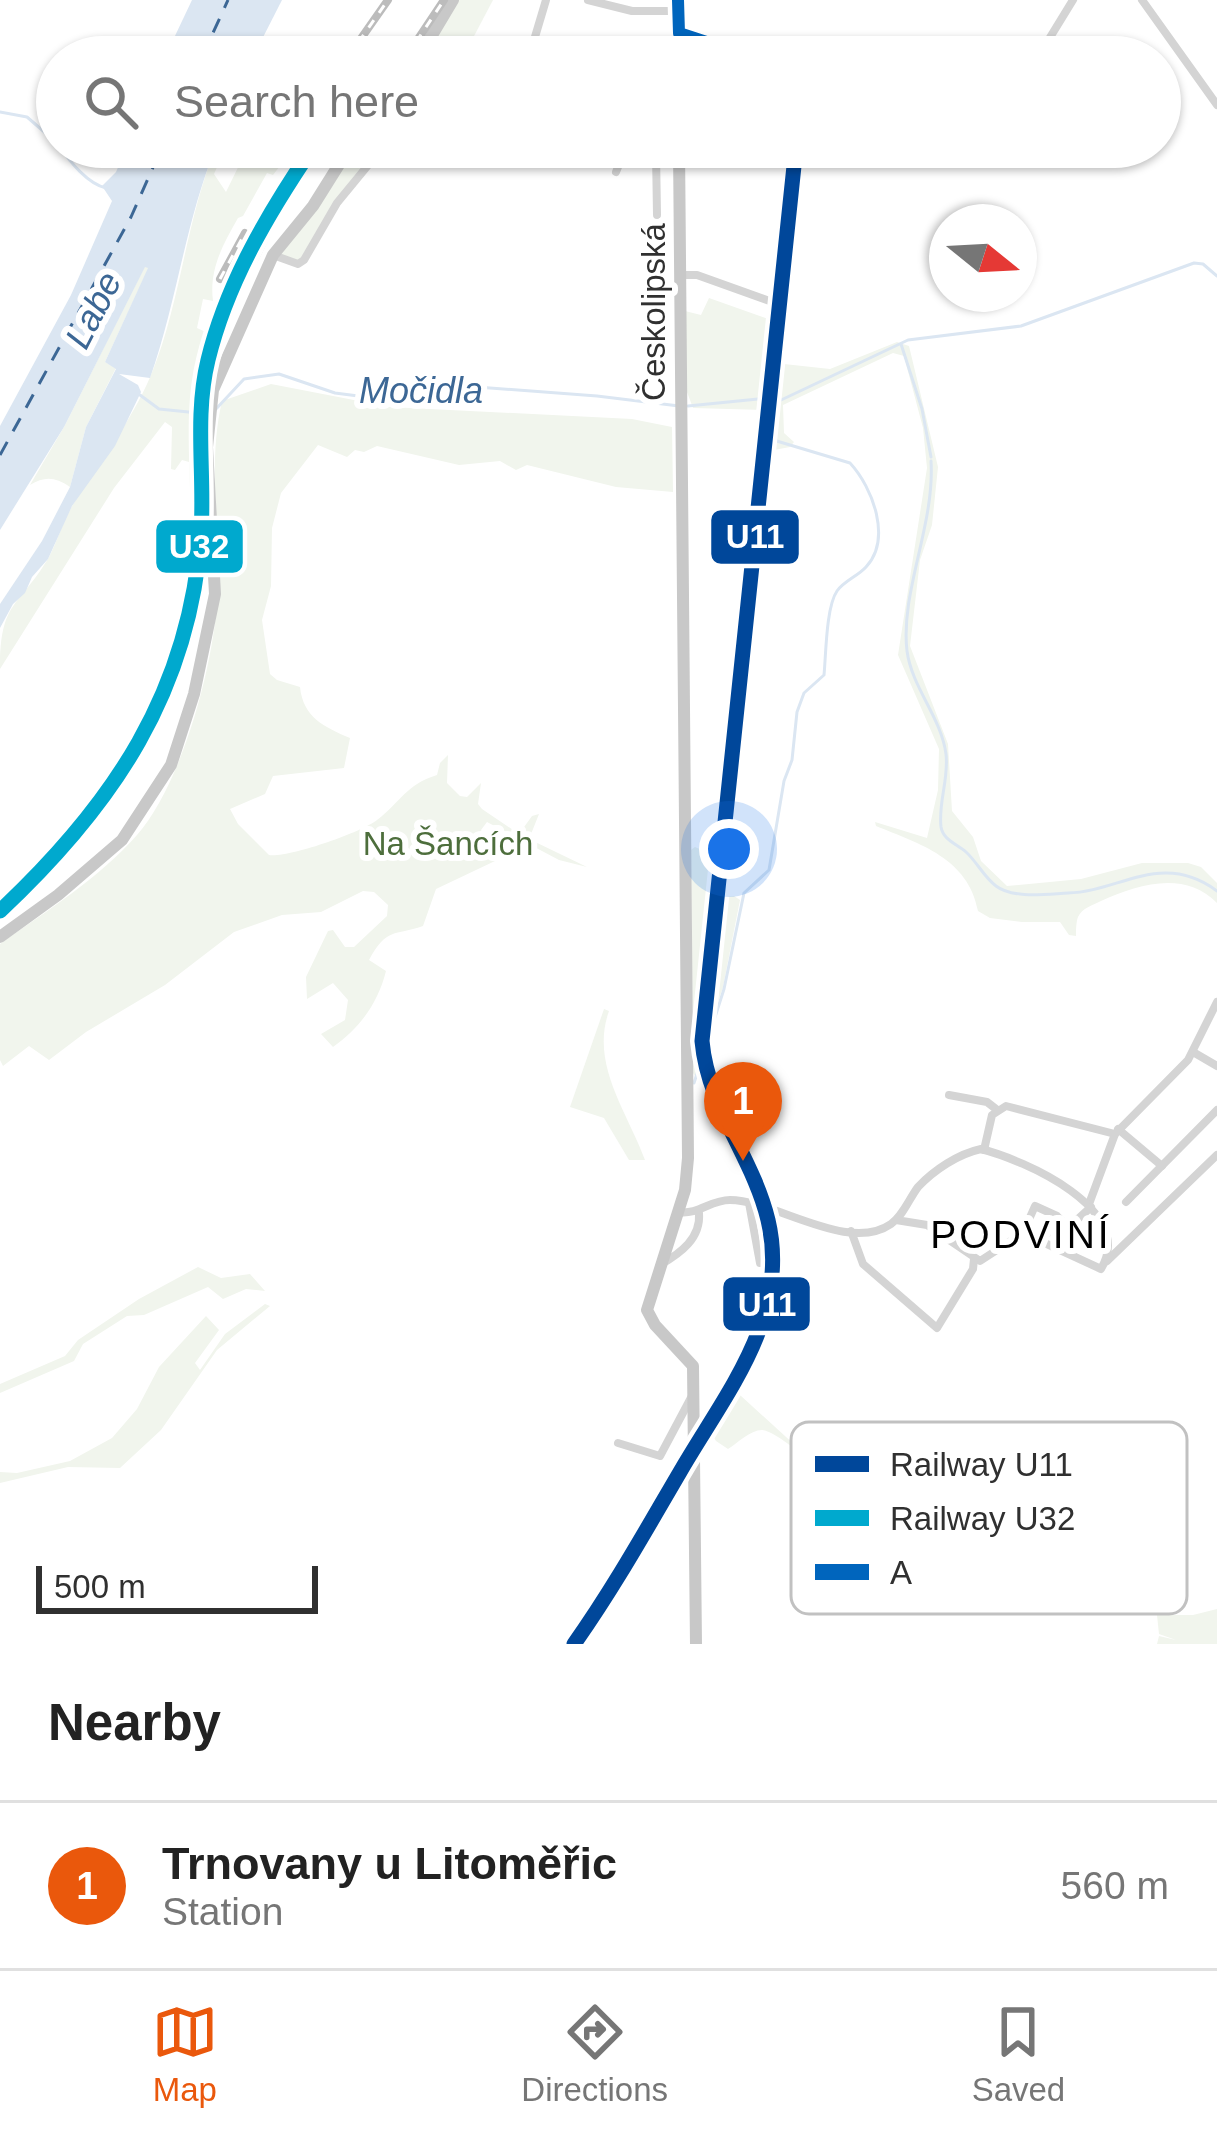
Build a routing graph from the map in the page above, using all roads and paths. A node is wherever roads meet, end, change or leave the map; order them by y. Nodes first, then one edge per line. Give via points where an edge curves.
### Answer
1 (453, 0) edge
2 (546, 0) edge
3 (588, 0) edge
4 (1073, 0) edge
5 (1142, 0) edge
6 (678, 6) edge
7 (679, 33) joint
8 (432, 36) edge
9 (535, 36) edge
10 (688, 36) edge
11 (1051, 36) edge
12 (1168, 36) edge
13 (1181, 55) edge
14 (1217, 105) edge
15 (337, 168) edge
16 (366, 168) edge
17 (618, 168) edge
18 (656, 168) edge
19 (679, 168) edge
20 (616, 172) dead end
21 (680, 196) junction
22 (657, 199) junction
23 (657, 215) dead end
24 (273, 255) junction
25 (680, 275) junction
26 (776, 303) dead end
27 (0, 937) edge
28 (1217, 1002) edge
29 (1193, 1052) junction
30 (1217, 1066) edge
31 (949, 1095) dead end
32 (996, 1109) junction
33 (1217, 1110) edge
34 (1117, 1132) junction
35 (984, 1150) junction
36 (1217, 1155) edge
37 (1162, 1166) junction
38 (1126, 1202) dead end
39 (749, 1203) junction
40 (1090, 1205) junction
41 (677, 1212) junction
42 (699, 1213) junction
43 (896, 1220) junction
44 (1066, 1225) junction
45 (851, 1231) junction
46 (1024, 1233) junction
47 (1038, 1237) junction
48 (974, 1258) junction
49 (1106, 1261) junction
50 (760, 1263) dead end
51 (658, 1266) junction
52 (694, 1393) junction
53 (618, 1443) dead end
54 (696, 1644) edge

1 - 8 main road
2 - 9 street
3 - 6 street via 632,11
4 - 11 street
5 - 12 street
6 - 7 main road
7 - 10 street
13 - 14 street
15 - 24 main road
16 - 24 street via 304,260
17 - 20 street
18 - 22 street
19 - 21 main road, Českolipská
21 - 22 street
21 - 25 main road, Českolipská
22 - 23 street
24 - 27 main road via 208,415 215,594 178,746 122,840
25 - 26 street
25 - 41 main road, Českolipská via 688,1158
28 - 29 street
29 - 30 street
29 - 34 street
31 - 32 street
32 - 34 street
32 - 35 street
33 - 37 street
34 - 37 street
34 - 40 street
35 - 40 street
35 - 43 street via 931,1175
36 - 49 street
37 - 38 street
39 - 42 street via 723,1201
39 - 45 street
39 - 50 street
40 - 44 street
40 - 49 street via 1106,1235
41 - 42 street
41 - 51 main road, Českolipská
42 - 51 street via 691,1242
43 - 45 street
43 - 48 street via 927,1225
44 - 46 street via 1035,1206
44 - 47 street
45 - 48 street via 863,1264 937,1328
46 - 47 street
46 - 48 street via 985,1260
47 - 49 street via 1101,1269
51 - 52 main road, Českolipská via 646,1310 691,1360
52 - 53 street via 660,1456
52 - 54 main road

